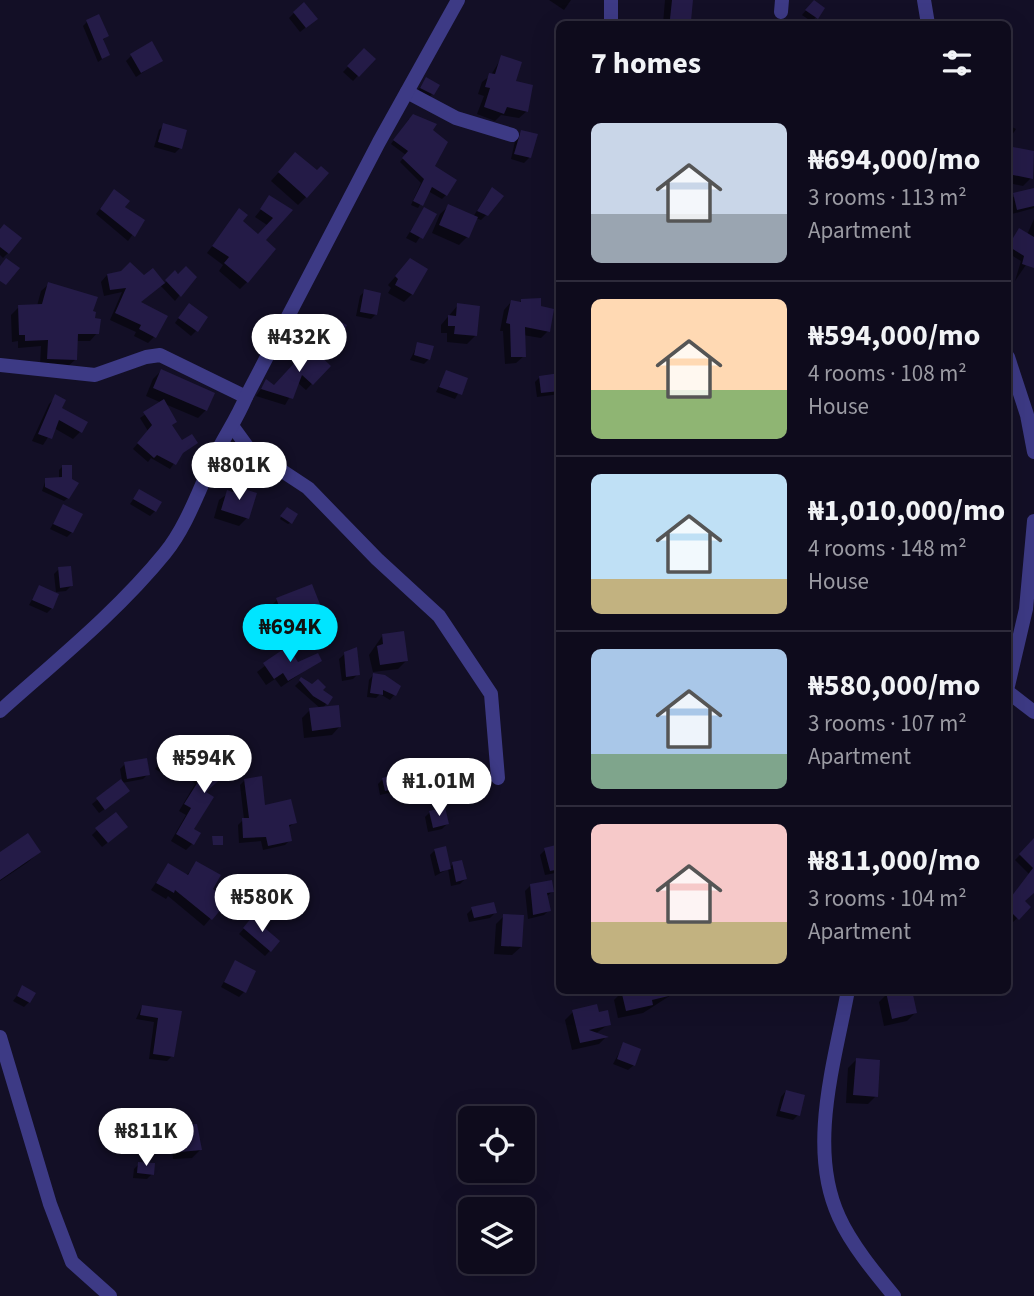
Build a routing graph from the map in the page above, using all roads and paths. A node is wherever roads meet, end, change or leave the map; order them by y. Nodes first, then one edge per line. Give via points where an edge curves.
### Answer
1 (458, 0) edge
2 (611, 0) edge
3 (924, 0) edge
4 (611, 21) edge
5 (928, 21) edge
6 (407, 92) junction
7 (512, 135) dead end
8 (0, 365) edge
9 (1011, 366) edge
10 (246, 397) junction
11 (233, 427) junction
12 (1034, 452) edge
13 (1034, 520) edge
14 (1011, 673) edge
15 (1011, 694) edge
16 (0, 711) edge
17 (1034, 712) edge
18 (498, 778) dead end
19 (847, 994) edge
20 (0, 1037) edge
21 (110, 1296) edge
22 (894, 1296) edge

1 - 6 street
2 - 4 street
3 - 5 street
6 - 7 street via 456,118
6 - 10 street
8 - 10 street via 95,375 160,355
9 - 12 street
10 - 11 street
11 - 16 street via 166,552 72,647
11 - 18 street via 249,449 308,488 439,616 491,694
13 - 14 street via 1026,609
15 - 17 street
19 - 22 street via 830,1089 824,1161 839,1217
20 - 21 street via 72,1262

